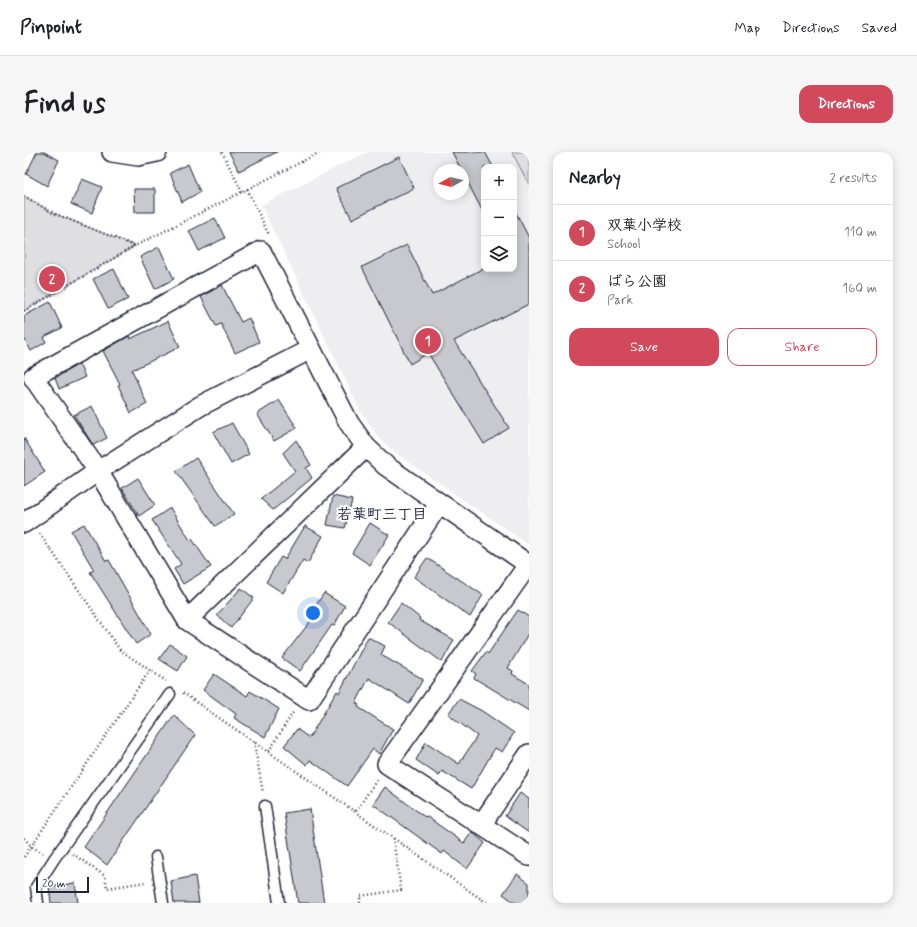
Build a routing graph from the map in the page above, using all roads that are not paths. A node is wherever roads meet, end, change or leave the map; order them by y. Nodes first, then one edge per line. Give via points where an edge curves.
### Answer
1 (112, 152) edge
2 (157, 152) edge
3 (311, 349) junction
4 (366, 447) junction
5 (98, 471) junction
6 (439, 504) junction
7 (27, 521) edge
8 (528, 565) edge
9 (187, 620) junction
10 (170, 689) road end
11 (529, 754) edge
12 (265, 806) road end
13 (481, 825) junction
14 (156, 856) dead end
15 (529, 856) edge
16 (38, 903) edge
17 (163, 903) edge
18 (279, 903) edge

1 - 2 street via 138,156
3 - 4 street via 349,423
3 - 5 street via 200,406
3 - 5 street via 261,251 32,376
4 - 6 street via 386,466
4 - 9 street
5 - 7 street
5 - 9 street
6 - 8 street
6 - 9 street via 309,700
8 - 13 street via 387,764
10 - 16 lane via 36,887
11 - 13 street
12 - 18 lane
13 - 15 street
14 - 17 lane

